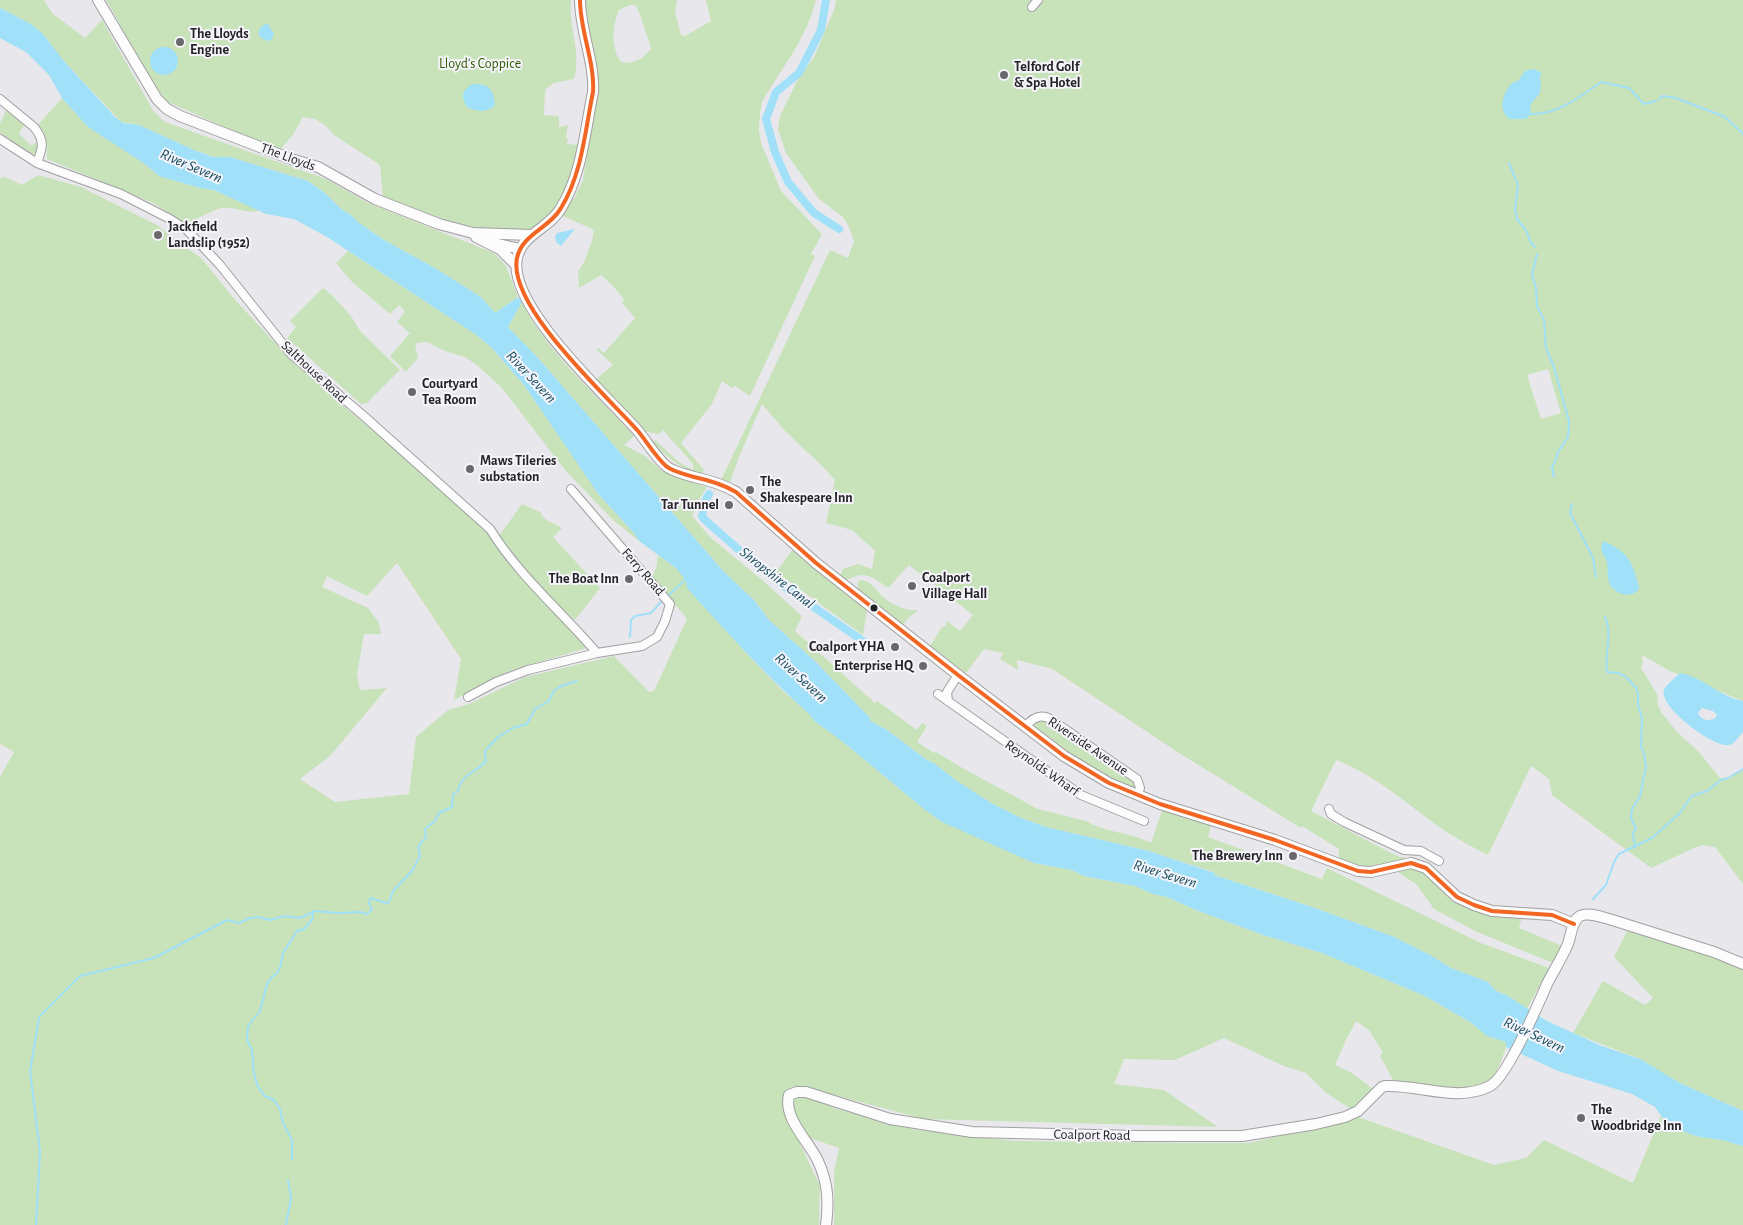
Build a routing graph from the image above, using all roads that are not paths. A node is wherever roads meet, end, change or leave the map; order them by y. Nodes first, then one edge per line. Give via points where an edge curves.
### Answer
1 (98, 0) edge
2 (580, 0) edge
3 (0, 99) edge
4 (0, 139) edge
5 (37, 163) junction
6 (465, 232) junction
7 (532, 235) junction
8 (486, 241) junction
9 (520, 249) junction
10 (516, 264) junction
11 (571, 489) dead end
12 (597, 653) junction
13 (958, 675) junction
14 (938, 694) dead end
15 (468, 697) dead end
16 (948, 701) junction
17 (1025, 727) junction
18 (1138, 795) junction
19 (1329, 809) dead end
20 (1144, 821) dead end
21 (1426, 854) junction
22 (1439, 861) dead end
23 (1420, 865) junction
24 (1574, 924) junction
25 (1743, 964) edge
26 (826, 1225) edge

1 - 6 street, The Lloyds via 143,78 167,109 318,168 375,199
2 - 7 street via 584,38 594,81 580,156 575,179 560,211
3 - 5 street via 34,127 42,138
4 - 5 street, Salthouse Road
5 - 12 street, Salthouse Road via 121,194 187,230 220,264 291,354 490,530 527,579
6 - 7 street, The Lloyds
6 - 8 street
7 - 9 street
8 - 9 street
8 - 10 street
9 - 10 street
10 - 13 street via 518,277 534,312 558,345 667,467 736,492 816,564
11 - 12 street, Ferry Road via 670,604 657,637 642,646
12 - 15 street via 528,670
13 - 16 street via 947,692
13 - 17 street
14 - 16 street, Reynolds Wharf
16 - 20 street, Reynolds Wharf via 1081,795
17 - 18 street via 1064,756
17 - 18 street, Riverside Avenue via 1032,719 1046,716 1137,780
18 - 23 street via 1358,871 1371,872 1406,863
19 - 21 street via 1344,822 1404,850 1418,850
21 - 22 street
21 - 23 street
23 - 24 street via 1474,906 1492,911 1552,915
24 - 25 street via 1578,917 1595,915
24 - 26 street, Coalport Road via 1537,1010 1497,1081 1476,1091 1452,1092 1392,1085 1382,1087 1358,1111 1345,1117 1242,1136 972,1132 890,1119 806,1092 789,1095 787,1103 796,1128 817,1159 825,1180 828,1202

